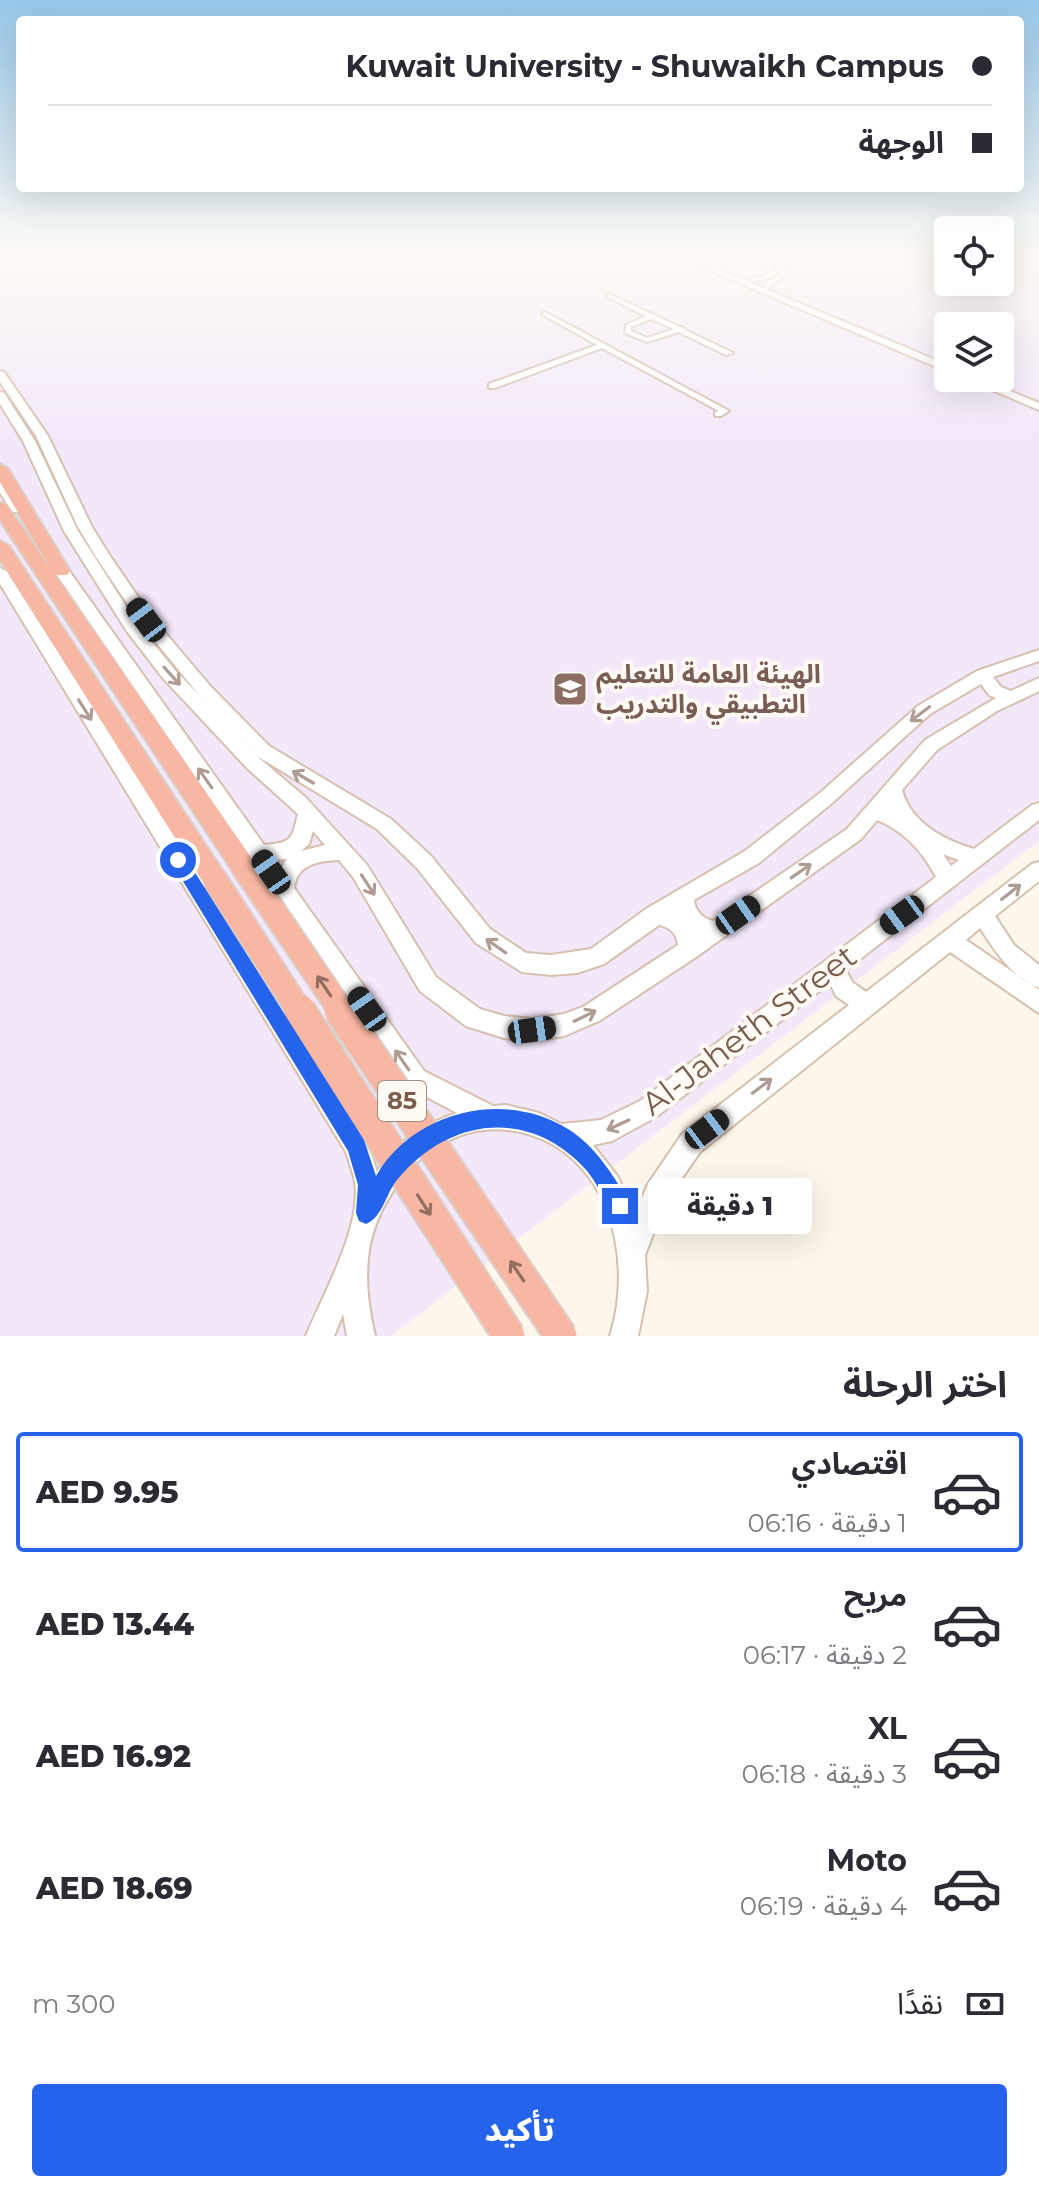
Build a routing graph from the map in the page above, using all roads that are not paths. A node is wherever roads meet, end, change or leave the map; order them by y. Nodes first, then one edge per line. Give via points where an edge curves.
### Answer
1 (549, 316) edge
2 (651, 316) joint
3 (830, 316) edge
4 (832, 316) edge
5 (682, 329) junction
6 (884, 340) junction
7 (603, 345) junction
8 (729, 353) dead end
9 (934, 360) edge
10 (0, 374) edge
11 (492, 386) dead end
12 (1007, 392) edge
13 (1013, 392) edge
14 (0, 395) edge
15 (1039, 404) edge
16 (718, 414) dead end
17 (1, 476) edge
18 (0, 508) edge
19 (70, 512) junction
20 (0, 546) edge
21 (0, 572) edge
22 (1039, 655) edge
23 (983, 675) junction
24 (1039, 684) edge
25 (967, 685) junction
26 (1011, 697) junction
27 (991, 707) junction
28 (893, 789) junction
29 (1039, 810) edge
30 (873, 811) junction
31 (308, 812) junction
32 (340, 852) junction
33 (258, 854) junction
34 (979, 858) junction
35 (1039, 870) edge
36 (948, 881) junction
37 (284, 890) junction
38 (683, 896) junction
39 (982, 914) junction
40 (653, 915) junction
41 (715, 931) junction
42 (951, 941) junction
43 (689, 950) junction
44 (1000, 960) junction
45 (833, 967) junction
46 (1039, 978) edge
47 (1039, 1003) edge
48 (868, 1006) junction
49 (489, 1117) junction
50 (561, 1136) junction
51 (366, 1213) junction
52 (355, 1254) junction
53 (633, 1255) junction
54 (625, 1334) edge
55 (320, 1336) edge
56 (361, 1336) edge
57 (509, 1336) edge
58 (561, 1336) edge

1 - 7 street
2 - 5 street
2 - 5 street via 628,326 627,332 647,340
3 - 6 street
4 - 6 street
5 - 8 street
6 - 9 street
7 - 11 street
7 - 16 street via 725,411
10 - 19 street via 42,436
12 - 15 street
13 - 15 street
14 - 19 street
33 -> 17 street
58 -> 18 highway, 85, bridge
19 -> 31 street via 131,626 168,673
40 -> 19 street via 597,957 577,963 522,962 500,950 384,824 248,739 146,620
20 -> 57 highway, 85, bridge
21 -> 51 street via 357,1147 368,1185
22 - 23 street
23 - 25 street
23 - 26 street via 995,691
24 - 26 street
25 - 27 street via 988,696
25 -> 38 street via 913,719 752,857
26 - 27 street
27 - 28 street via 931,745
28 - 30 street
28 - 34 street via 894,803 903,815 939,844
29 - 34 street, Al-Jaheth Street
30 - 36 street via 897,821 930,849
41 -> 30 street via 854,834
31 - 32 street
31 - 33 street via 302,838 289,851
32 - 37 street via 315,852 300,860 287,874
32 -> 43 street via 360,871 428,984 474,1018 504,1027 532,1030 591,1014
33 - 37 street
34 - 36 street, Al-Jaheth Street
39 -> 35 street, Al-Jaheth Street
36 - 45 street, Al-Jaheth Street
49 -> 37 street via 416,1079
38 - 40 street
38 - 41 street via 687,915
39 - 42 street, Al-Jaheth Street
39 - 44 street
40 - 43 street via 665,916 684,929
41 - 43 street
42 - 44 street
42 - 48 street, Al-Jaheth Street
44 - 46 street
44 - 47 street
45 - 48 street via 844,989
45 -> 50 street, Al-Jaheth Street via 634,1118 603,1132
53 -> 48 street, Al-Jaheth Street via 657,1193 691,1143
49 - 50 street via 522,1120
49 - 51 street via 452,1125 418,1145 388,1174
50 - 53 street via 581,1150 610,1186
51 - 52 street
52 - 55 street
52 - 56 street via 354,1297
53 - 54 street

